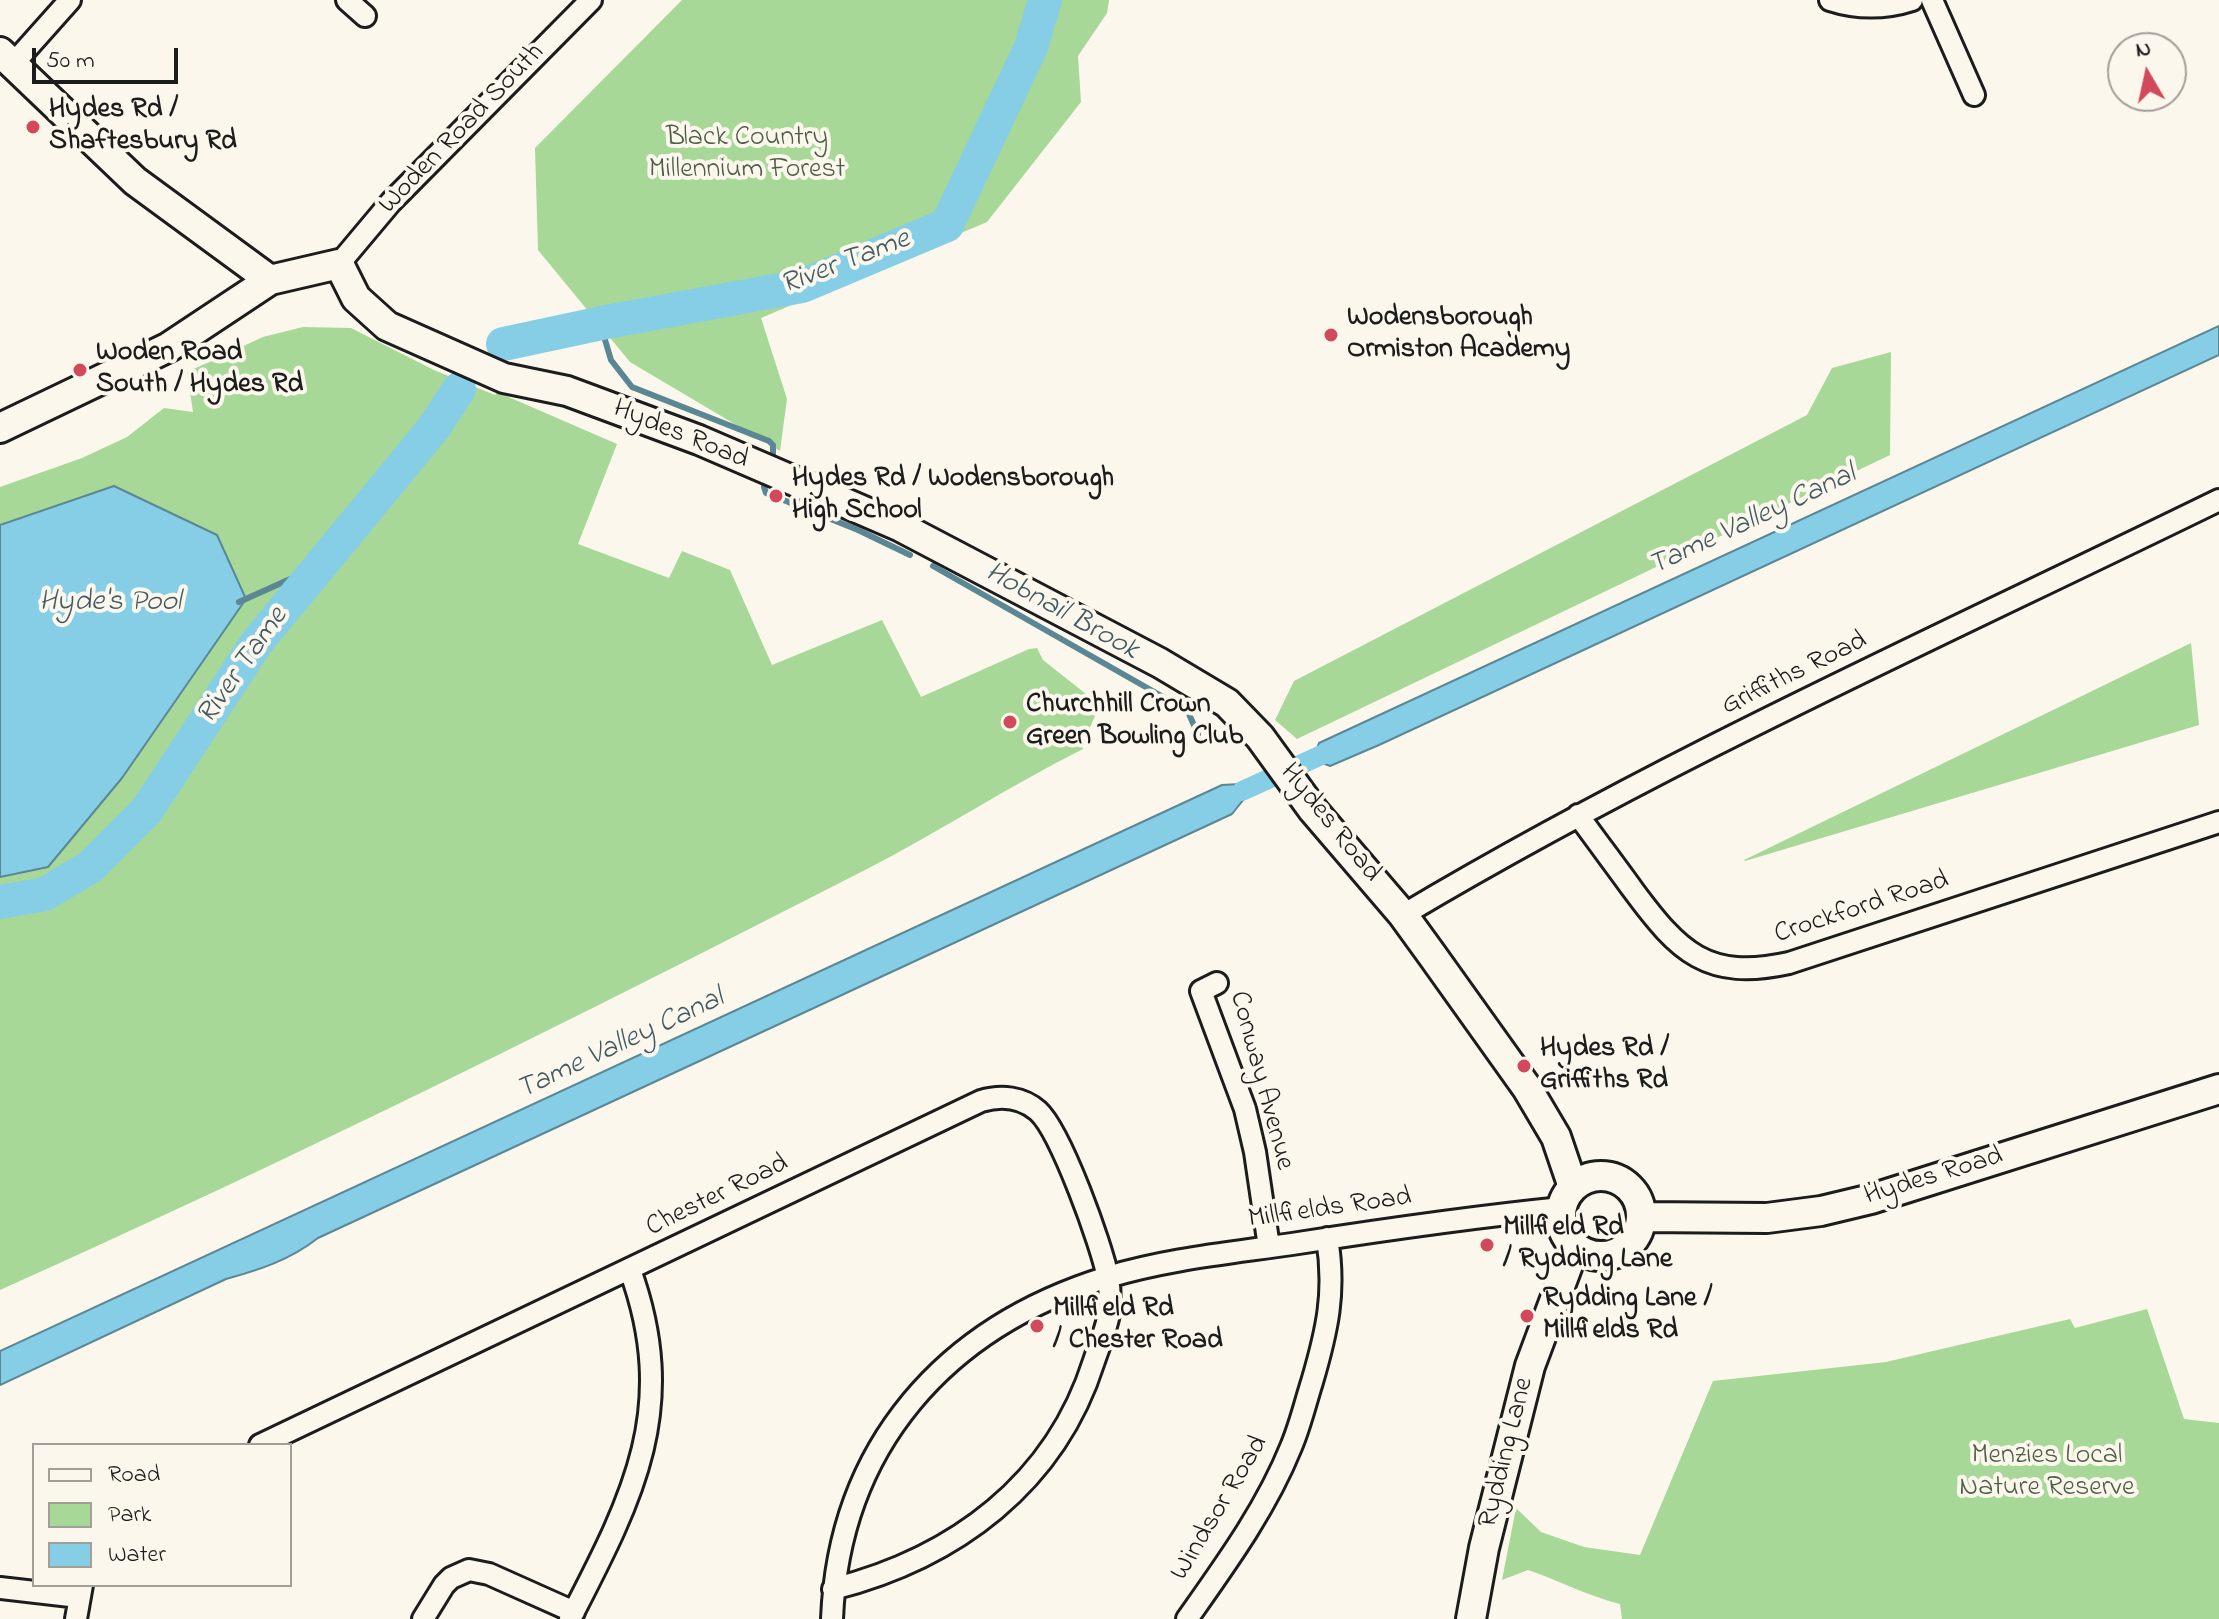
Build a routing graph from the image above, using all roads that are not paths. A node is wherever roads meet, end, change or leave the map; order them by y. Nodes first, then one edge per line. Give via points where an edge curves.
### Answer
1 (70, 0) edge
2 (347, 0) edge
3 (591, 0) edge
4 (1830, 0) edge
5 (1912, 0) edge
6 (1932, 0) edge
7 (365, 16) dead end
8 (6, 58) edge
9 (1974, 95) dead end
10 (339, 264) junction
11 (270, 280) junction
12 (0, 428) edge
13 (2219, 500) edge
14 (1578, 815) junction
15 (2219, 822) edge
16 (1403, 915) junction
17 (1217, 983) dead end
18 (2219, 1089) edge
19 (1556, 1137) junction
20 (1606, 1175) junction
21 (1568, 1197) junction
22 (1641, 1217) junction
23 (1327, 1238) junction
24 (1575, 1246) junction
25 (1269, 1247) junction
26 (630, 1270) junction
27 (1108, 1277) junction
28 (264, 1443) edge
29 (0, 1588) edge
30 (833, 1589) junction
31 (80, 1591) edge
32 (572, 1615) edge
33 (76, 1619) edge
34 (423, 1619) edge
35 (832, 1619) edge
36 (1187, 1619) edge
37 (1471, 1619) edge

1 - 8 street
2 - 7 street
3 - 10 street, Woden Road South via 391,202
4 - 5 street via 1869,8
6 - 9 street
8 - 11 street via 135,181
10 - 11 street
10 - 16 street, Hydes Road via 356,298 387,326 504,378 567,391 699,440 901,527 1227,703
11 - 12 street via 169,347
13 - 14 street, Griffiths Road
14 - 15 street, Crockford Road via 1663,930 1696,956 1742,969 1789,963
14 - 16 street, Griffiths Road
16 - 19 street, Hydes Road
17 - 25 street, Conway Avenue via 1201,991 1245,1109
18 - 22 street, Hydes Road via 1821,1211 1767,1218
19 - 20 street, Hydes Road
19 - 21 street, Hydes Road
20 - 21 street via 1590,1176
20 - 22 street, Hydes Road via 1631,1191
21 - 23 street, Millfields Road
21 - 24 street, Hydes Road via 1562,1224
22 - 24 street via 1635,1238 1622,1251 1600,1255
23 - 25 street, Millfields Road
23 - 36 street, Windsor Road via 1332,1273 1325,1339 1291,1447 1233,1553
24 - 37 street, Rydding Lane via 1530,1366
25 - 27 street, Millfields Road
26 - 27 street, Chester Road via 981,1101 1012,1098 1031,1106 1047,1122 1079,1190
26 - 28 street, Chester Road
26 - 32 street via 650,1348 645,1448 627,1502
27 - 30 street, Millfields Road via 1048,1299 996,1327 927,1383 890,1430 861,1482 841,1538
27 - 30 street via 1108,1319 1089,1379 1062,1431 1027,1478 982,1520 931,1554 874,1579
29 - 31 street
30 - 35 street, Millfields Road
31 - 33 street
32 - 34 street via 489,1574 469,1570 444,1585

